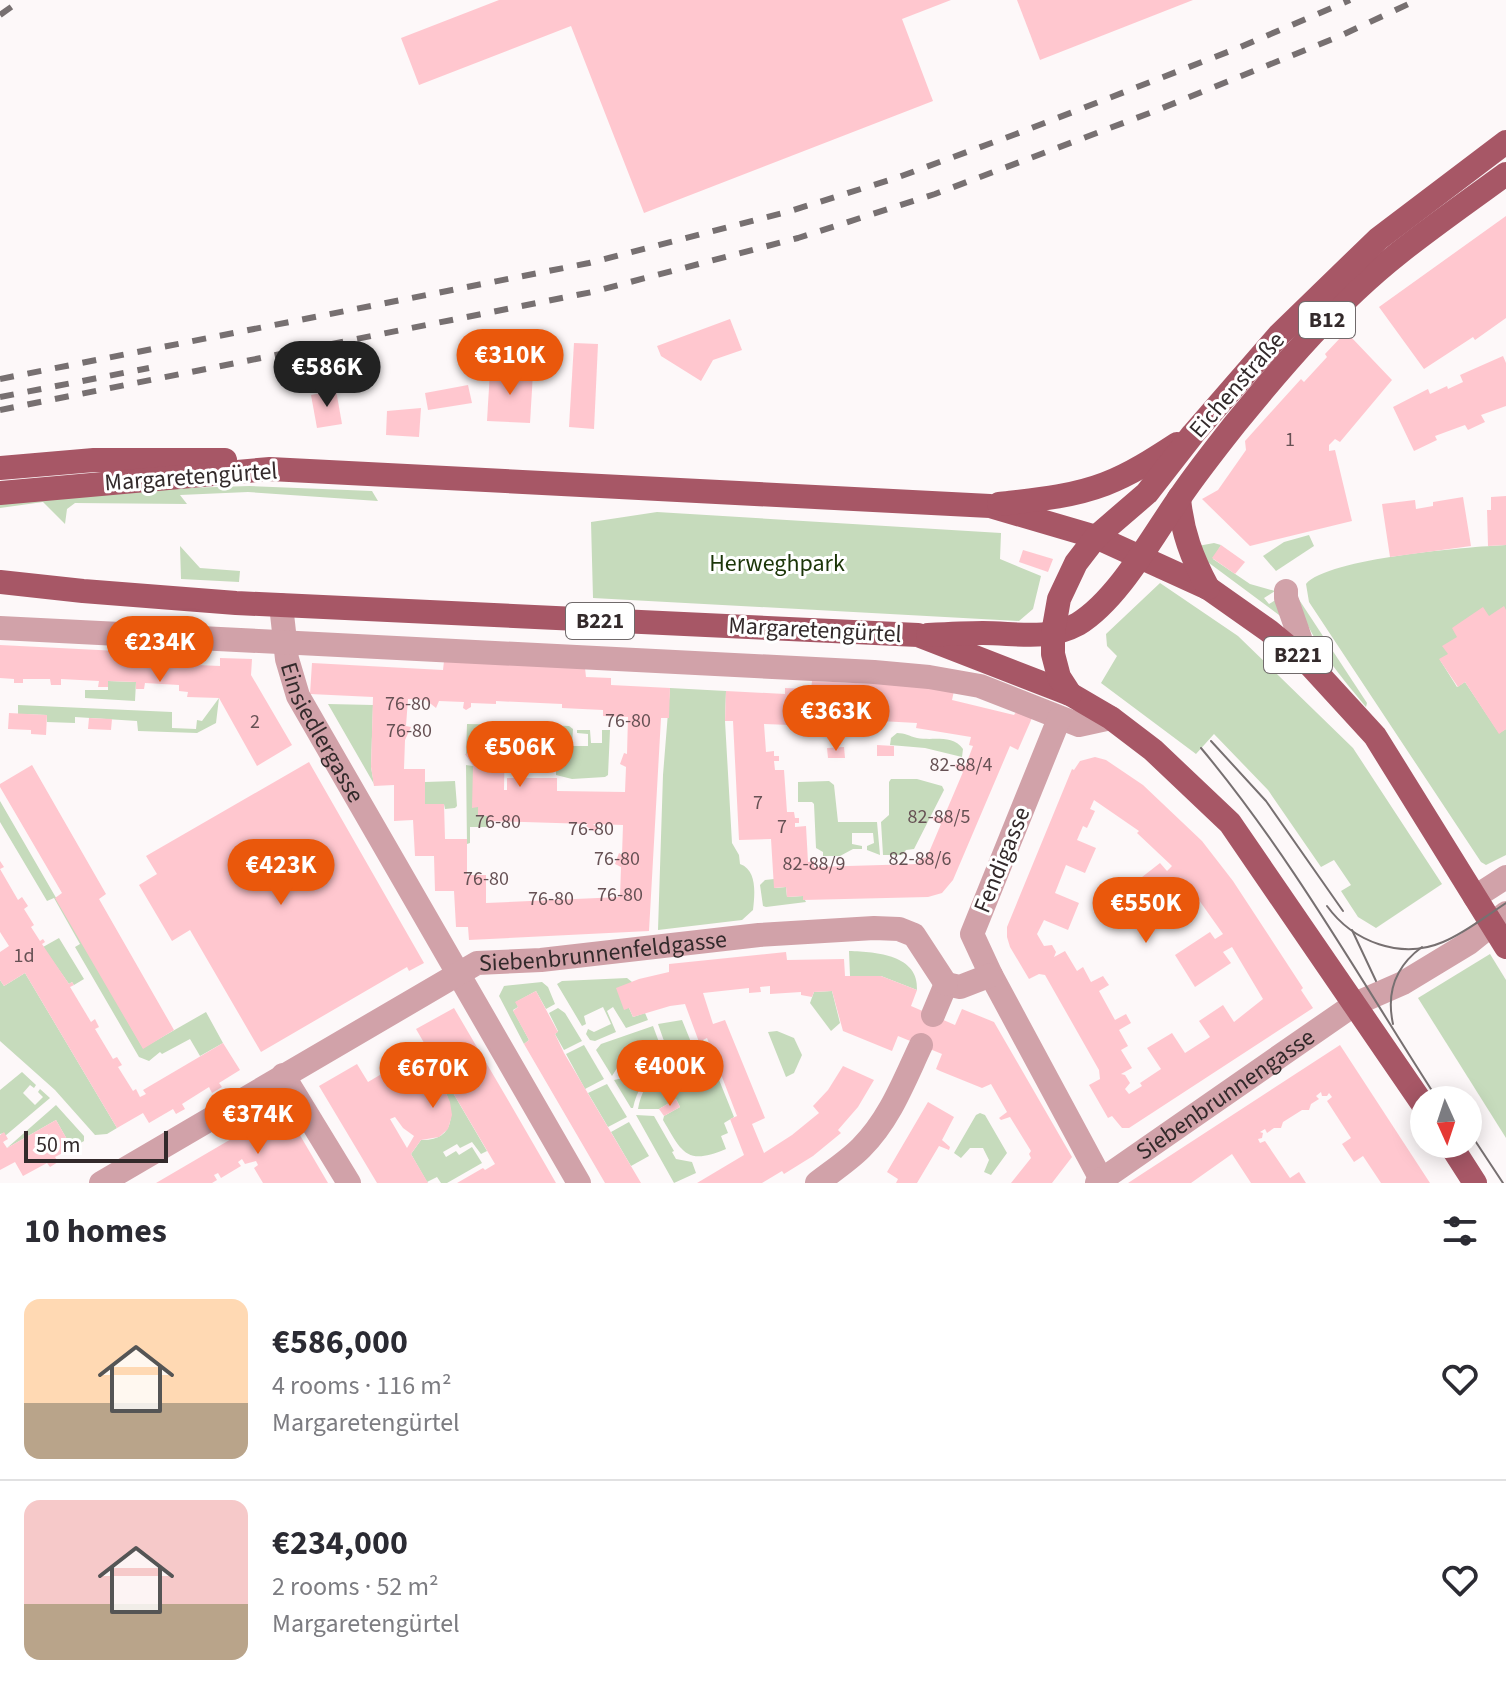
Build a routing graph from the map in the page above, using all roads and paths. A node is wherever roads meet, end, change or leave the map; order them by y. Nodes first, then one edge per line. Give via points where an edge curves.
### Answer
1 (1506, 142) edge
2 (1506, 174) edge
3 (1193, 434) junction
4 (0, 468) edge
5 (270, 469) junction
6 (0, 493) edge
7 (1179, 498) junction
8 (990, 506) junction
9 (1096, 537) junction
10 (1140, 556) junction
11 (0, 582) edge
12 (1208, 588) junction
13 (1286, 591) dead end
14 (281, 605) junction
15 (0, 628) edge
16 (1053, 633) junction
17 (918, 635) junction
18 (284, 642) junction
19 (1309, 664) junction
20 (1070, 694) junction
21 (1111, 718) junction
22 (1059, 719) junction
23 (1506, 877) edge
24 (1475, 897) junction
25 (1498, 918) edge
26 (1506, 947) edge
27 (457, 974) junction
28 (991, 975) junction
29 (946, 984) junction
30 (1355, 1004) junction
31 (933, 1015) dead end
32 (921, 1045) dead end
33 (283, 1075) junction
34 (1410, 1086) edge
35 (1459, 1158) edge
36 (114, 1180) edge
37 (1100, 1181) edge
38 (349, 1183) edge
39 (579, 1183) edge
40 (817, 1183) edge
41 (1475, 1183) edge

1 - 3 main road, Eichenstraße / B12 via 1378,239 1279,335
2 - 7 main road, Eichenstraße / B12 via 1397,254 1346,301 1251,405
3 - 8 main road via 1105,484
3 - 9 main road, Eichenstraße / B12 via 1147,493
4 - 5 main road, B221 via 184,458
5 - 6 main road, Margaretengürtel / B221
5 - 8 main road, Margaretengürtel / B221
7 - 10 main road, Eichenstraße / B12
7 - 12 main road via 1187,545
8 - 9 main road, Margaretengürtel / B221
9 - 10 main road, B221
9 - 16 main road, Eichenstraße via 1059,599
10 - 12 main road, B221
10 - 16 main road, Eichenstraße via 1099,607
11 - 14 main road, Margaretengürtel / B221
12 - 19 main road, B221
13 - 19 street
14 - 17 main road, Margaretengürtel / B221
14 - 18 street, Einsiedlergasse
15 - 18 street, Margaretengürtel
16 - 17 main road, Eichenstraße
16 - 20 main road, Eichenstraße via 1059,677
17 - 20 main road, Margaretengürtel / B221
18 - 22 street, Margaretengürtel via 917,676 980,686
18 - 27 street, Einsiedlergasse via 298,696
19 - 24 main road, B221 via 1375,736
20 - 21 main road, Margaretengürtel / B221
21 - 22 street via 1079,725
21 - 30 main road, Margaretengürtel / B221 via 1230,823
22 - 28 street, Fendigasse via 972,934
23 - 24 street
24 - 25 main road, B221
25 - 26 main road, B221
25 - 30 street, Siebenbrunnengasse via 1469,943 1403,983
27 - 29 street, Siebenbrunnenfeldgasse via 477,963 874,928 914,935
27 - 33 street, Siebenbrunnenfeldgasse
27 - 39 street, Einsiedlergasse
28 - 29 street via 960,987
28 - 37 street
29 - 31 street
30 - 34 main road, Margaretengürtel / B221
30 - 37 street, Siebenbrunnengasse
32 - 40 street via 881,1124 860,1149
33 - 36 street, Siebenbrunnenfeldgasse
33 - 38 street
35 - 41 main road

